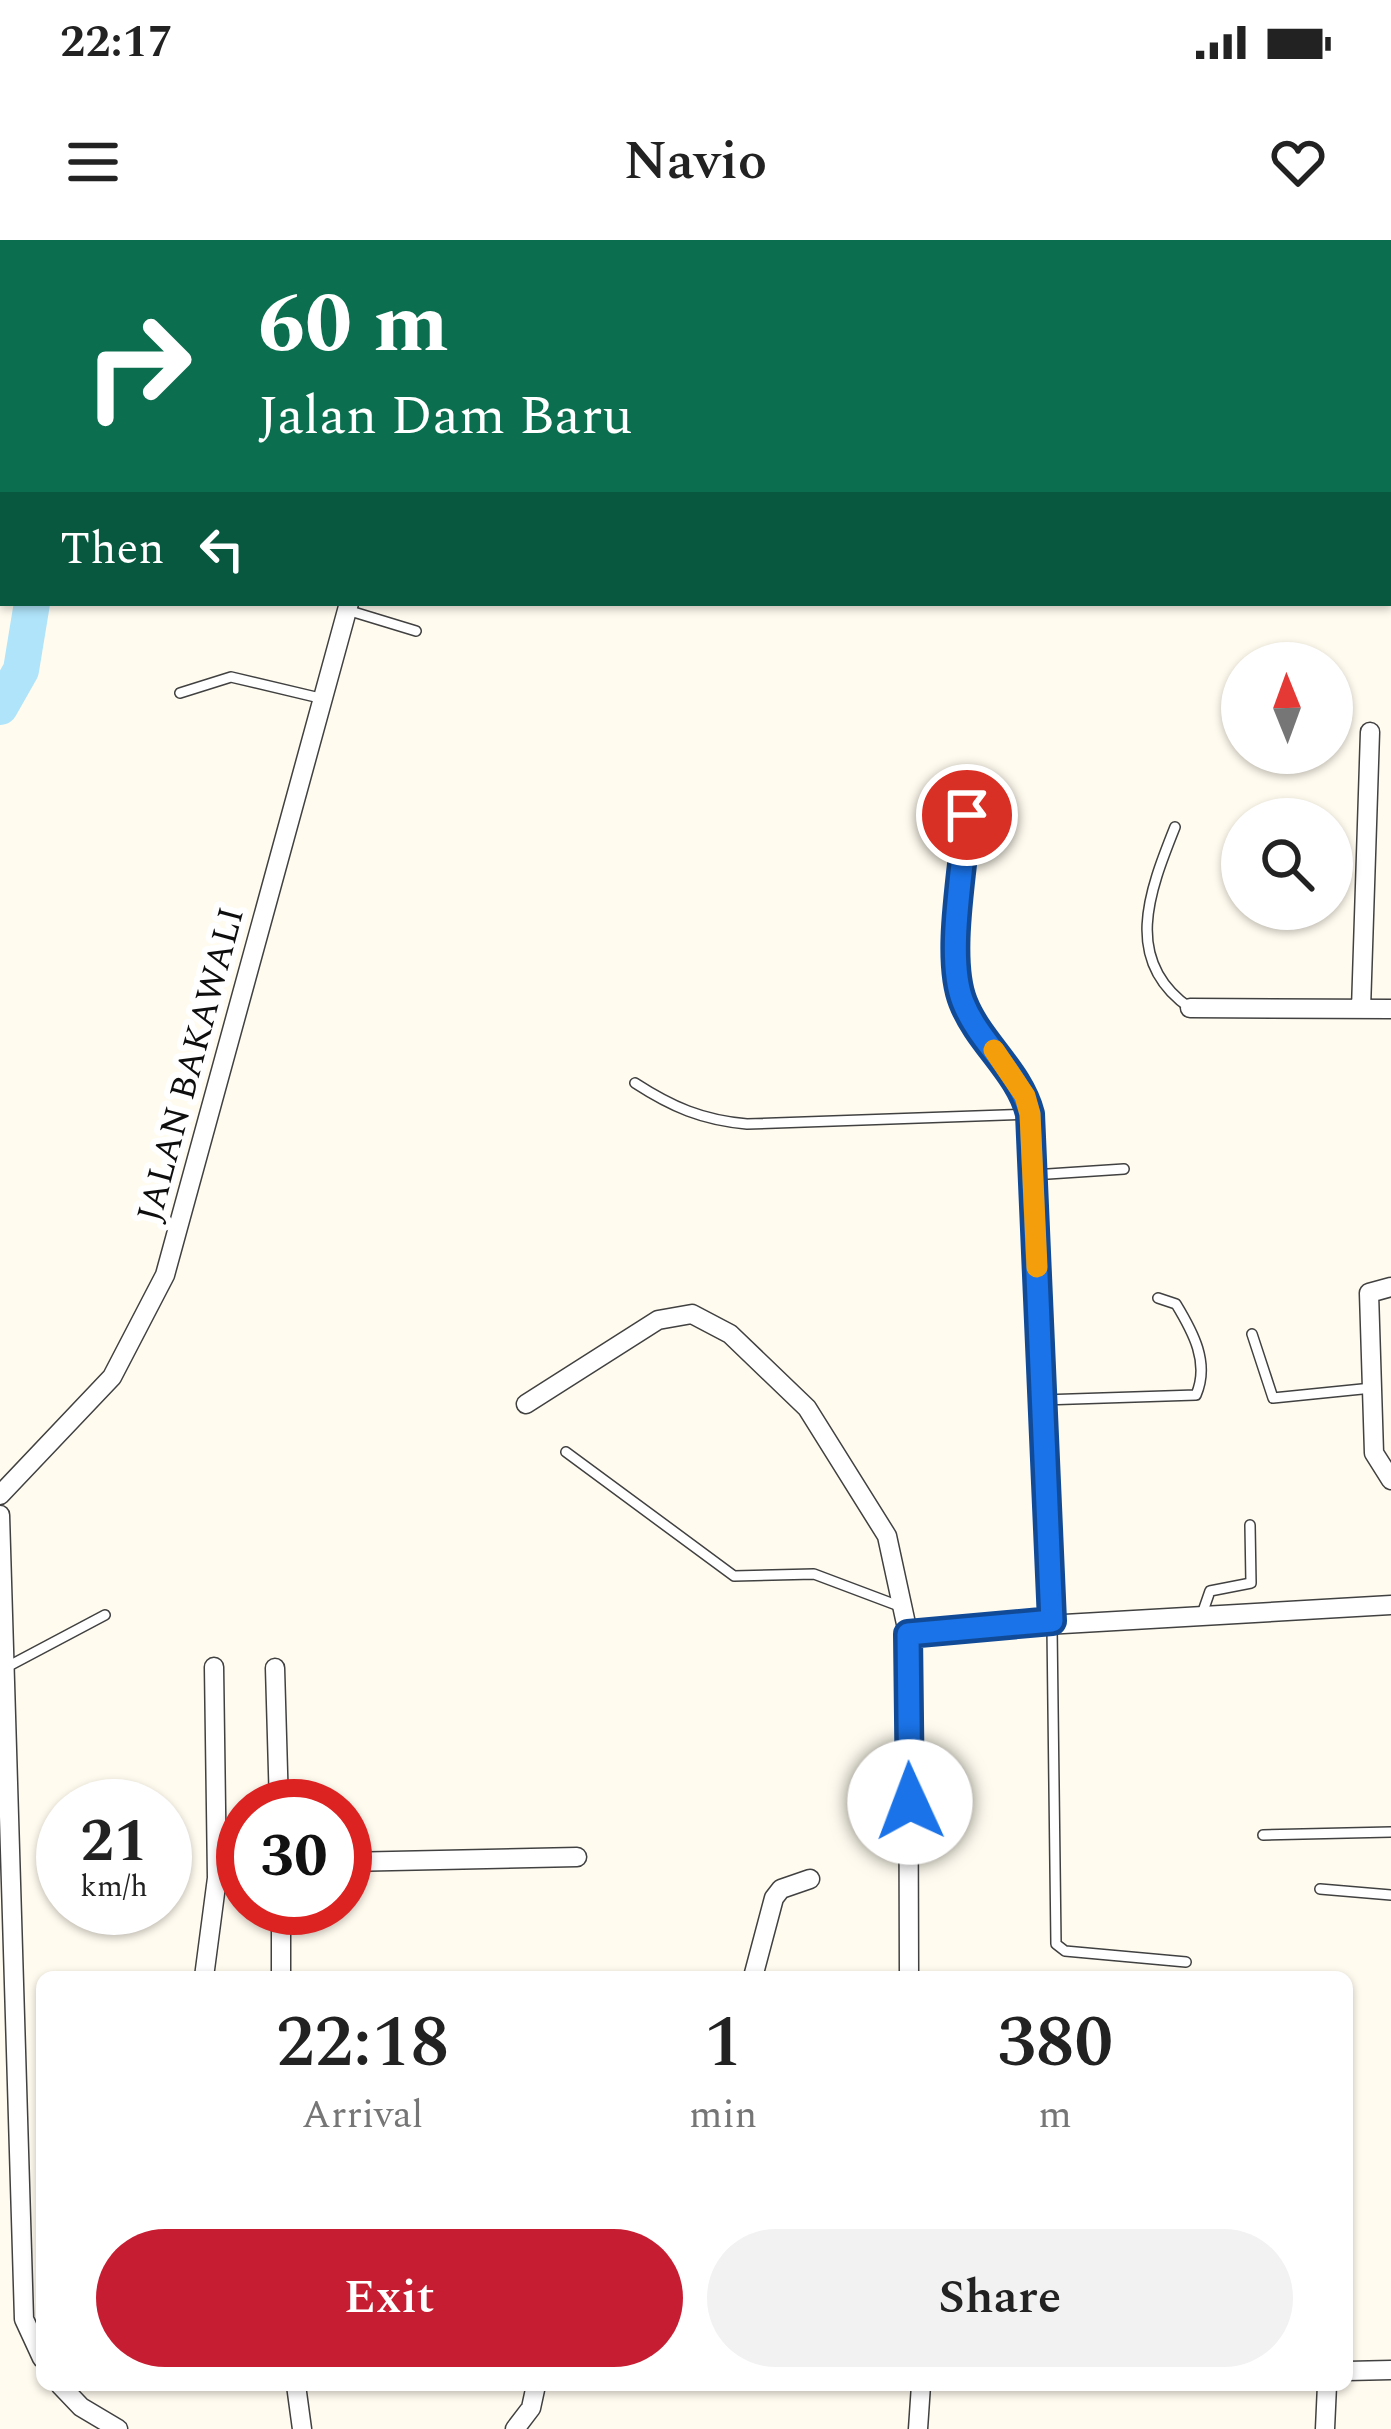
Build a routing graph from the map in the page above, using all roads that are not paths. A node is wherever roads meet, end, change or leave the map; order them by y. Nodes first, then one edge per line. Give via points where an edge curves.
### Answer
1 (348, 606) edge
2 (416, 631) dead end
3 (180, 693) dead end
4 (324, 699) junction
5 (1370, 732) dead end
6 (967, 815) dead end
7 (1175, 827) dead end
8 (1190, 1008) joint
9 (1361, 1009) junction
10 (1391, 1009) edge
11 (635, 1083) dead end
12 (1030, 1114) junction
13 (1124, 1169) dead end
14 (1033, 1175) junction
15 (1391, 1287) edge
16 (1158, 1298) dead end
17 (1252, 1334) dead end
18 (1372, 1388) junction
19 (1042, 1400) junction
20 (526, 1404) dead end
21 (566, 1452) dead end
22 (1391, 1480) edge
23 (0, 1495) edge
24 (0, 1515) edge
25 (1250, 1526) dead end
26 (1391, 1605) edge
27 (904, 1608) junction
28 (1202, 1614) junction
29 (105, 1615) dead end
30 (1052, 1621) junction
31 (2, 1624) edge
32 (908, 1634) junction
33 (214, 1667) dead end
34 (5, 1668) junction
35 (275, 1668) dead end
36 (216, 1779) edge
37 (278, 1779) edge
38 (1391, 1832) edge
39 (1263, 1835) dead end
40 (577, 1857) dead end
41 (372, 1861) edge
42 (810, 1879) dead end
43 (216, 1880) edge
44 (1320, 1889) dead end
45 (1391, 1895) edge
46 (281, 1935) edge
47 (1186, 1962) dead end
48 (205, 1971) edge
49 (281, 1971) edge
50 (755, 1971) edge
51 (908, 1971) edge
52 (36, 2345) edge
53 (1391, 2370) edge
54 (1353, 2371) edge
55 (66, 2391) edge
56 (297, 2391) edge
57 (535, 2391) edge
58 (921, 2391) edge
59 (1327, 2391) edge
60 (531, 2408) junction
61 (118, 2429) edge
62 (302, 2429) edge
63 (515, 2429) edge
64 (539, 2429) edge
65 (918, 2429) edge
66 (1325, 2429) edge

1 - 2 lane
1 - 4 street, JALAN BAKAWALI
3 - 4 lane via 231,676
4 - 23 street, JALAN BAKAWALI via 164,1275 112,1377
5 - 9 street
6 - 12 street via 957,976 964,1004
7 - 8 lane via 1151,892 1149,952 1162,988
8 - 9 street
9 - 10 street
11 - 12 lane via 709,1121 747,1124
12 - 14 street
13 - 14 lane
14 - 19 street
15 - 18 street via 1369,1293
16 - 19 lane via 1176,1304 1198,1348 1203,1379 1196,1395
17 - 18 lane via 1273,1398
18 - 22 street via 1374,1453
19 - 30 street
20 - 27 street via 658,1320 692,1314 715,1322 807,1408 839,1450 881,1522
21 - 27 lane via 734,1576 814,1574
24 - 31 street
25 - 28 lane via 1251,1583 1210,1591
26 - 28 street
27 - 32 street
28 - 30 street
29 - 34 lane
30 - 32 street
30 - 47 lane via 1056,1944 1065,1952
31 - 34 street
32 - 51 street
33 - 36 street
34 - 52 street via 24,2319
35 - 37 street
38 - 39 lane
40 - 41 street
42 - 50 street via 774,1898
43 - 48 street
44 - 45 lane
46 - 49 street
53 - 54 street
55 - 61 street
56 - 62 street
57 - 60 street
58 - 65 street
59 - 66 street
60 - 63 street
60 - 64 street

